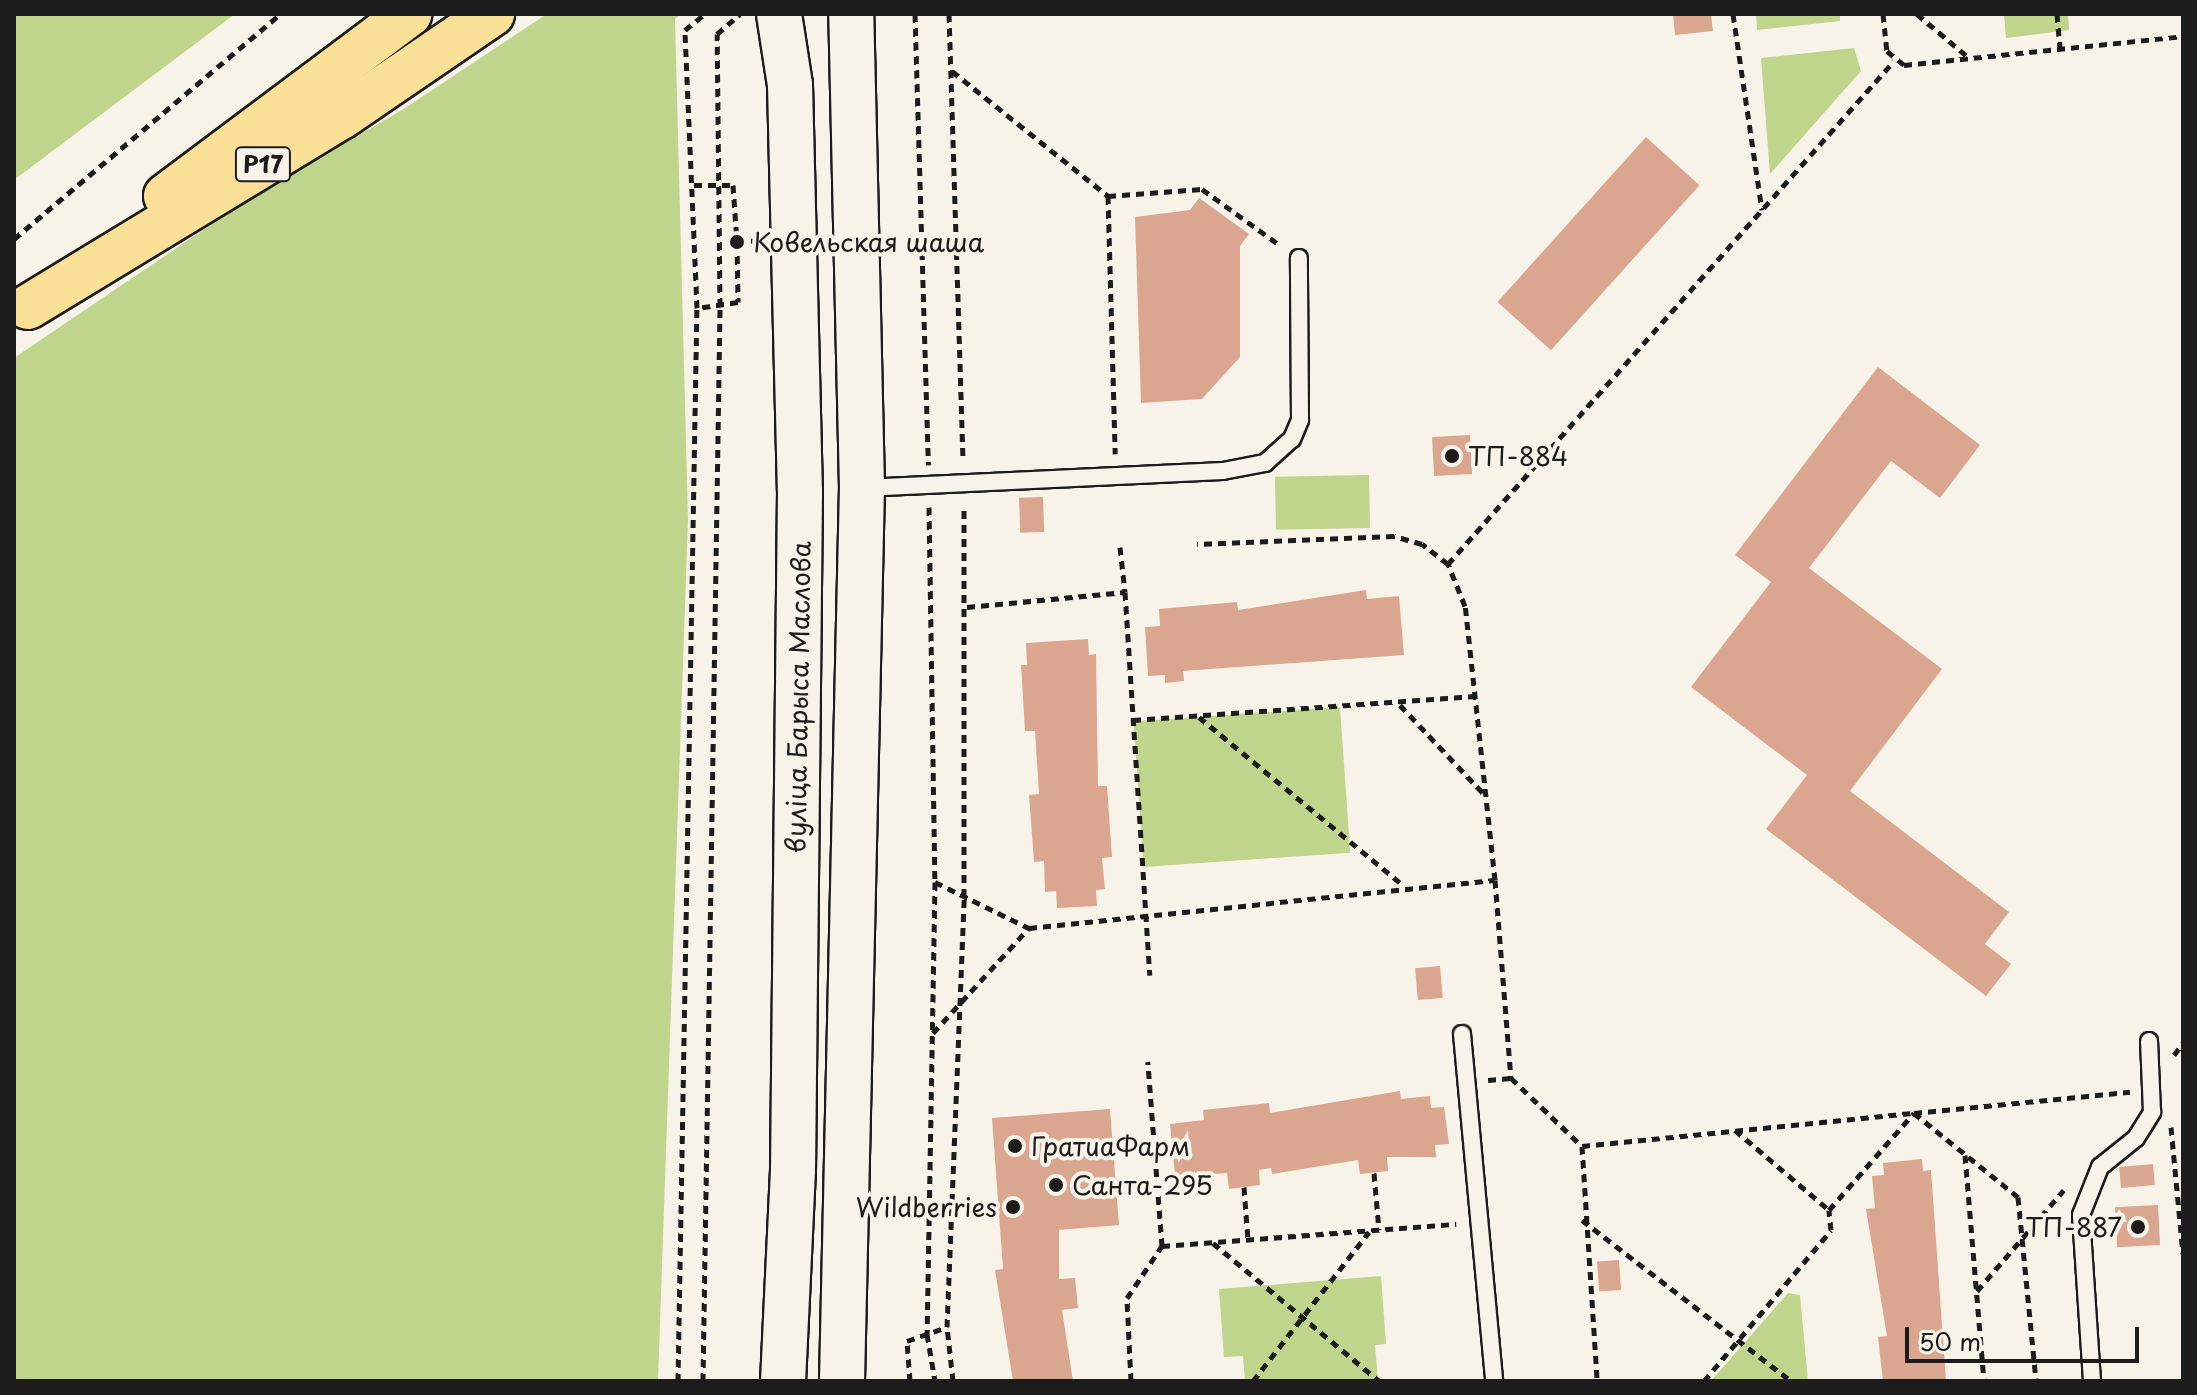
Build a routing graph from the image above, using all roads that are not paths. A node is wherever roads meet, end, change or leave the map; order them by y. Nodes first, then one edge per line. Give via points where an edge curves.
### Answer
1 (409, 14) edge
2 (492, 14) edge
3 (779, 14) edge
4 (851, 14) edge
5 (1299, 258) road end
6 (21, 312) edge
7 (862, 488) junction
8 (1462, 1034) dead end
9 (2149, 1041) dead end
10 (783, 1381) edge
11 (842, 1381) edge
12 (1494, 1381) edge
13 (2092, 1381) edge

1 - 6 highway, Р17 via 231,144
2 - 6 highway, Р17 via 341,117
3 - 10 main road, вуліца Барыса Маслова via 790,85 800,492 793,1170
4 - 7 main road
5 - 7 lane via 1300,420 1276,456 1248,469
7 - 11 main road
8 - 12 lane
9 - 13 lane via 2152,1112 2136,1138 2100,1167 2083,1207

